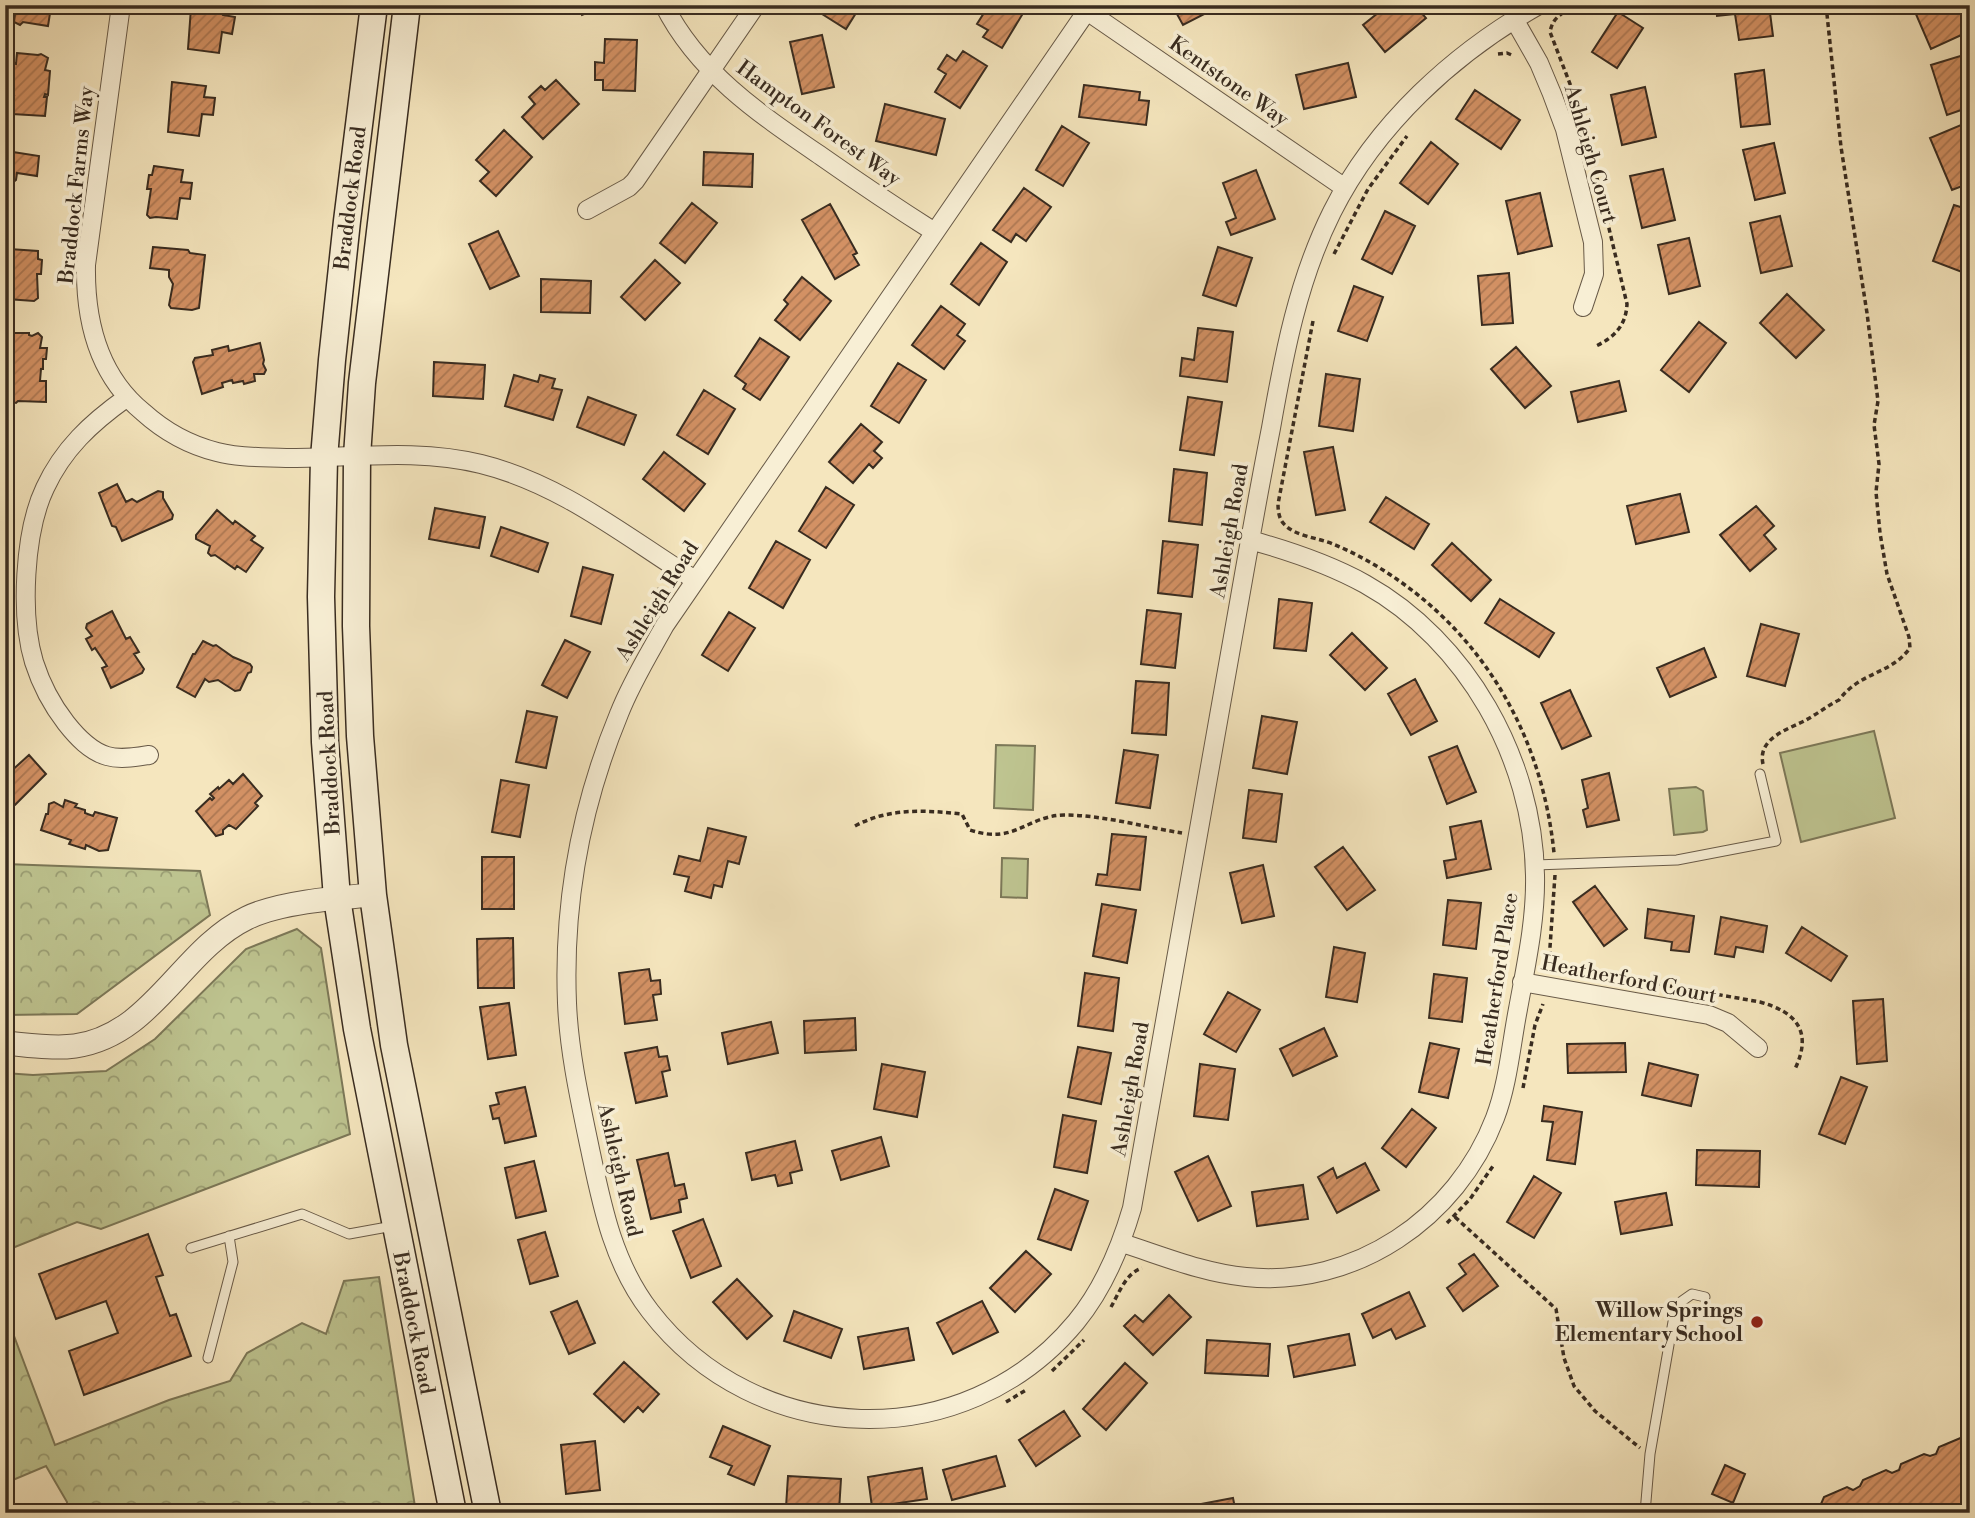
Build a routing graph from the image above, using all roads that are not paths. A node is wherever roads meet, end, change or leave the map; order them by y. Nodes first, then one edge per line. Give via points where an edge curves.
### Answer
1 (121, 5) edge
2 (374, 5) edge
3 (407, 5) edge
4 (664, 5) edge
5 (755, 5) edge
6 (1539, 5) edge
7 (1089, 8) edge
8 (1514, 19) junction
9 (711, 70) junction
10 (1345, 188) junction
11 (586, 210) dead end
12 (933, 231) junction
13 (1583, 307) dead end
14 (126, 398) junction
15 (357, 456) junction
16 (324, 458) junction
17 (1250, 540) junction
18 (695, 580) junction
19 (149, 755) dead end
20 (1760, 774) road end
21 (1535, 865) junction
22 (373, 895) junction
23 (337, 898) junction
24 (1522, 982) junction
25 (5, 1043) edge
26 (1758, 1048) dead end
27 (395, 1226) junction
28 (229, 1236) junction
29 (1122, 1243) junction
30 (191, 1248) dead end
31 (1704, 1297) dead end
32 (208, 1358) dead end
33 (453, 1513) edge
34 (488, 1513) edge
35 (1645, 1513) edge

1 - 14 street, Braddock Farms Way via 86,290 99,348 114,384
2 - 16 main road, Braddock Road via 341,270
3 - 15 main road, Braddock Road
4 - 9 street, Hampton Forest Way
5 - 9 street
6 - 8 street, Ashleigh Road
7 - 10 street, Kentstone Way
7 - 12 street, Ashleigh Road
8 - 10 street, Ashleigh Road via 1446,68 1404,110
8 - 13 street, Ashleigh Court via 1552,94 1593,242 1594,274
9 - 11 street via 635,181
9 - 12 street, Hampton Forest Way via 754,109
10 - 17 street, Ashleigh Road via 1298,297
12 - 18 street, Ashleigh Road
14 - 16 street, Braddock Farms Way via 177,437 218,453
14 - 19 street via 74,442 44,491 28,554 29,634 34,663 48,696 79,738 110,757
15 - 16 street, Braddock Farms Way
15 - 18 street, Braddock Farms Way via 440,457 517,474 575,501
15 - 22 main road, Braddock Road via 359,722
16 - 23 main road, Braddock Road via 321,597
17 - 21 street, Heatherford Place via 1294,553 1367,585 1429,633 1456,662 1493,717 1510,753 1527,806
17 - 29 street, Ashleigh Road via 1132,1208
18 - 29 street, Ashleigh Road via 636,676 597,772 577,855 568,928 567,1004 582,1108 607,1227 637,1292 684,1349 750,1393 834,1418 893,1419 979,1396 1033,1363 1077,1321
20 - 21 lane via 1776,841 1677,860
21 - 24 street, Heatherford Place via 1534,906
22 - 23 street
22 - 34 main road, Braddock Road via 404,1096
23 - 25 street via 258,914 227,930 138,1018 106,1038 59,1047
23 - 27 main road, Braddock Road
24 - 26 street, Heatherford Court via 1709,1015 1728,1023
24 - 29 street, Heatherford Place via 1497,1114 1472,1165 1414,1228 1368,1256 1338,1267 1273,1278 1223,1274
27 - 28 lane via 349,1234 302,1214
27 - 33 main road, Braddock Road
28 - 30 lane
28 - 32 lane via 233,1262
31 - 35 lane via 1692,1294 1674,1316 1650,1454

